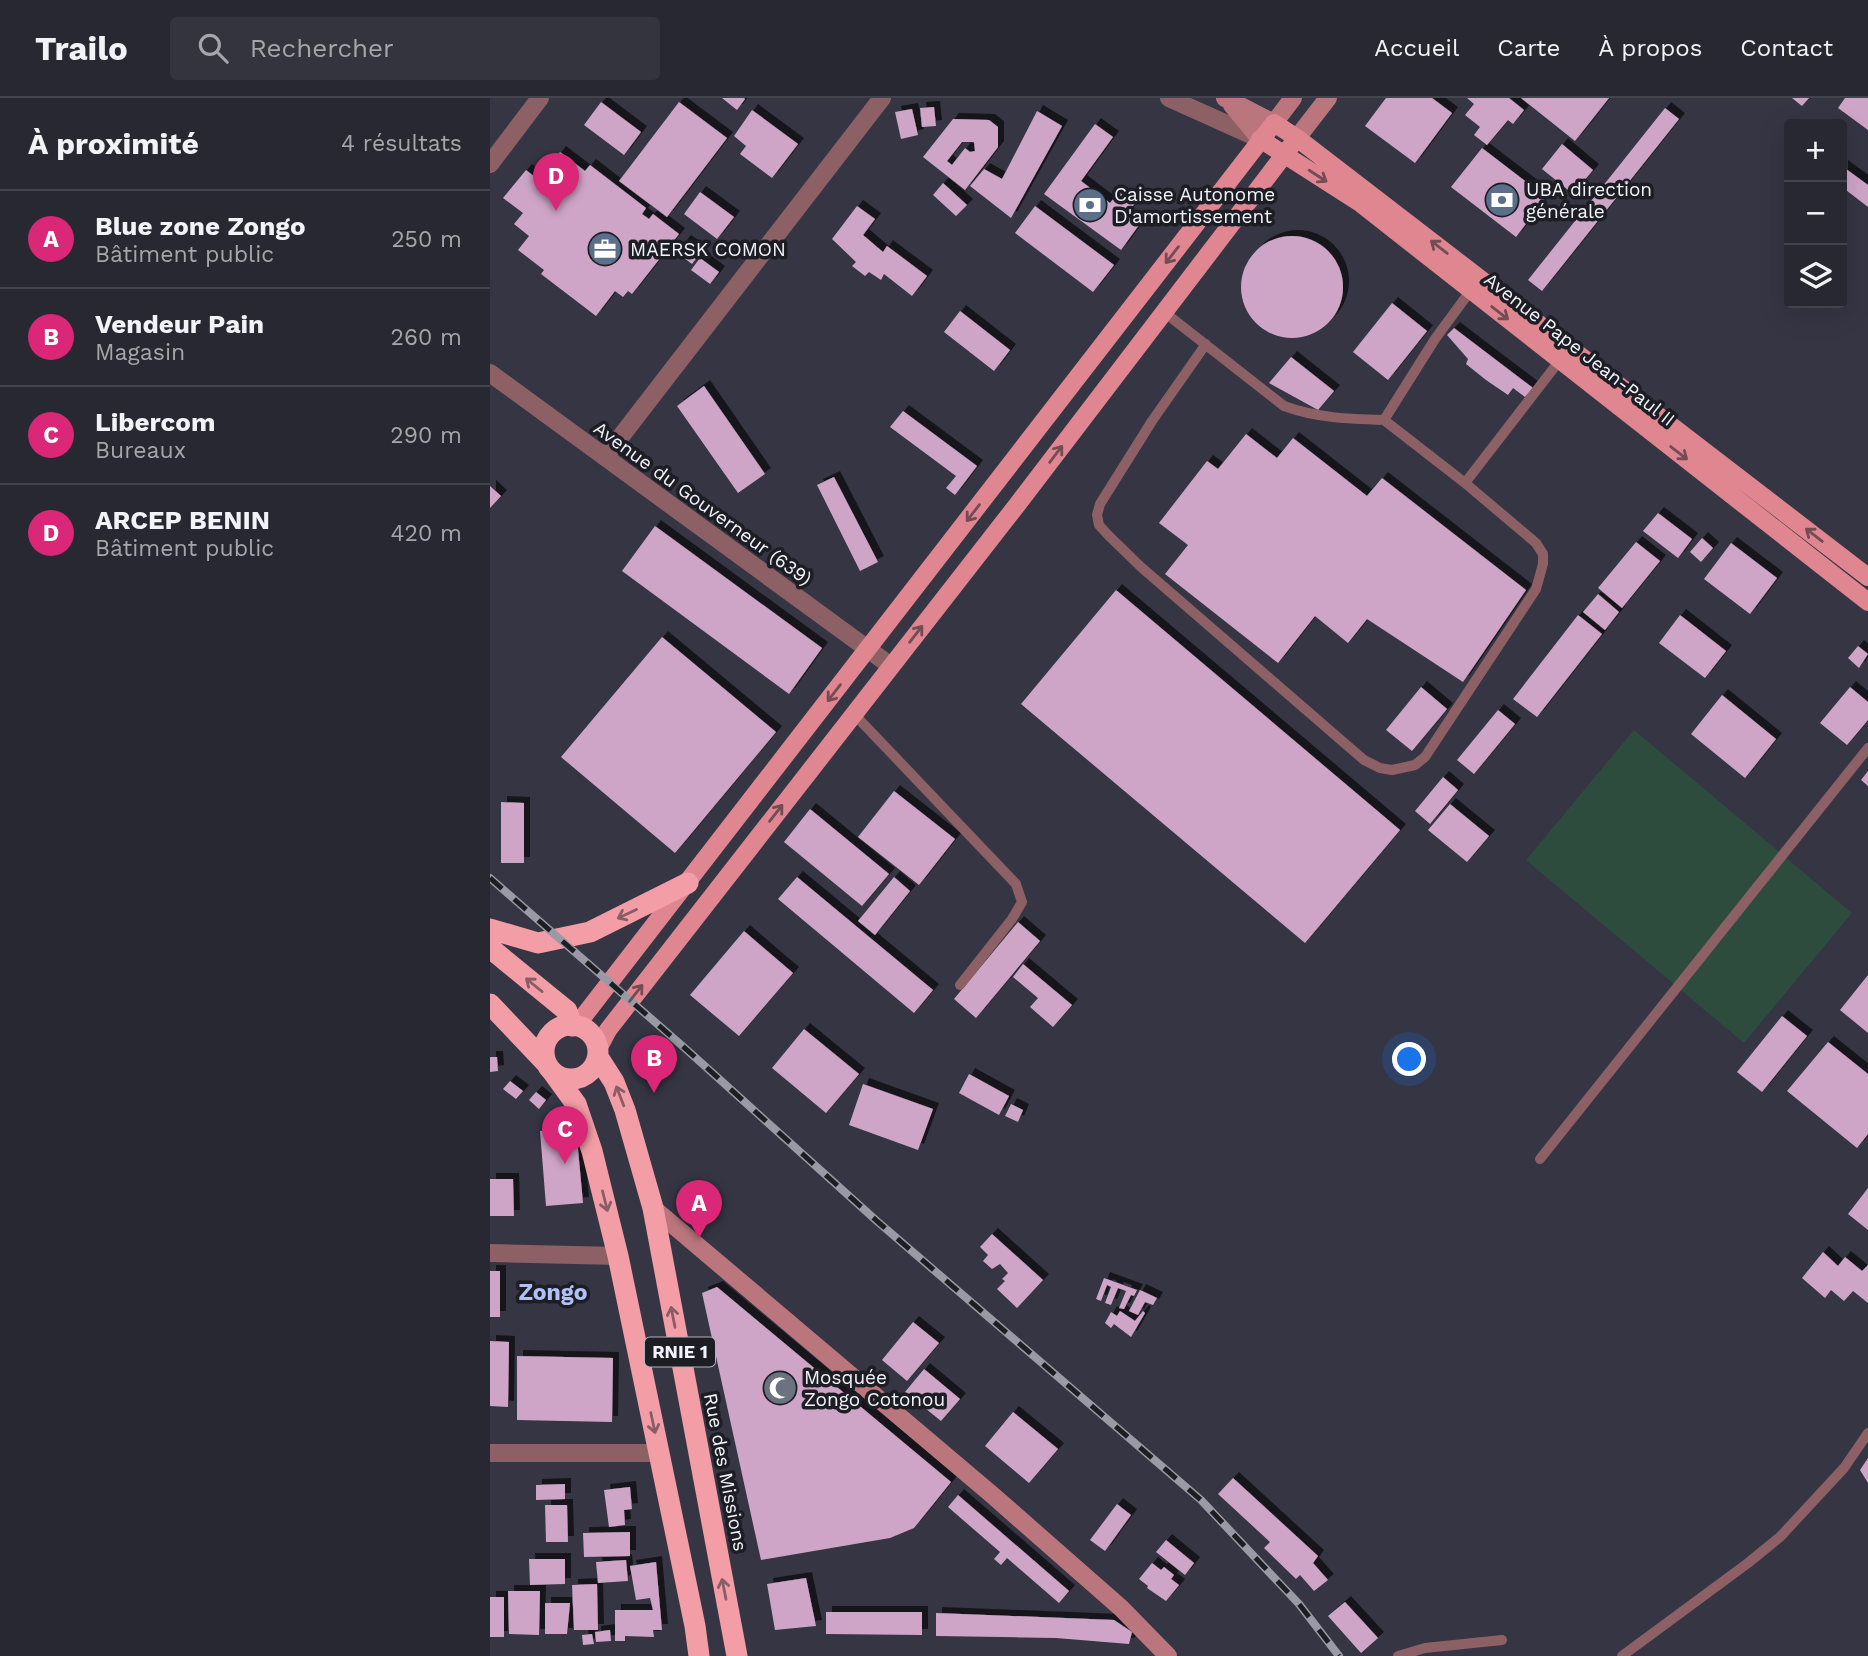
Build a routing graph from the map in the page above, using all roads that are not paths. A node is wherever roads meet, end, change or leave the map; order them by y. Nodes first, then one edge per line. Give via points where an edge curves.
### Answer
1 (540, 98) edge
2 (882, 98) edge
3 (1169, 98) edge
4 (1293, 98) edge
5 (1328, 98) edge
6 (1226, 99) edge
7 (1274, 123) junction
8 (1297, 138) junction
9 (1260, 139) junction
10 (1285, 154) junction
11 (490, 164) edge
12 (1471, 290) junction
13 (1164, 312) junction
14 (1206, 344) junction
15 (1560, 360) junction
16 (490, 373) edge
17 (1384, 420) junction
18 (605, 457) junction
19 (1465, 484) junction
20 (1868, 577) edge
21 (1868, 602) edge
22 (868, 649) junction
23 (891, 666) junction
24 (854, 714) junction
25 (1868, 748) edge
26 (688, 883) junction
27 (490, 929) edge
28 (490, 948) edge
29 (960, 985) dead end
30 (490, 1004) edge
31 (574, 1026) junction
32 (598, 1053) junction
33 (550, 1068) junction
34 (1540, 1159) dead end
35 (653, 1208) junction
36 (490, 1253) edge
37 (618, 1256) junction
38 (1868, 1433) edge
39 (490, 1453) edge
40 (659, 1453) junction
41 (1502, 1640) dead end
42 (699, 1656) edge
43 (737, 1656) edge
44 (1168, 1656) edge
45 (1398, 1656) edge
46 (1622, 1656) edge

1 - 11 street
2 - 18 street
3 - 9 street
4 - 7 street
5 - 8 street
6 - 7 street
6 - 9 street
7 - 8 main road, Avenue Pape Jean-Paul II
7 - 9 main road
8 - 10 main road
20 -> 8 main road, Avenue Pape Jean-Paul II
9 - 10 main road, Avenue Pape Jean-Paul II
9 -> 22 main road
10 -> 12 main road, Avenue Pape Jean-Paul II via 1360,203
10 - 13 main road
12 -> 15 main road, Avenue Pape Jean-Paul II
12 - 17 lane
13 - 14 lane
23 -> 13 main road
14 - 17 lane via 1284,406 1331,418
14 - 19 lane via 1100,504 1099,525 1327,729 1380,768 1401,770 1425,757 1520,615 1540,577 1543,554 1536,543
15 - 19 lane
15 -> 21 main road, Avenue Pape Jean-Paul II
16 - 18 street, Avenue du Gouverneur (639)
17 - 19 lane
18 - 22 street, Avenue du Gouverneur (639)
22 - 23 street, Avenue du Gouverneur (639)
22 -> 26 main road
23 - 24 main road
24 - 29 lane via 1016,884 1022,902
32 -> 24 main road via 608,1030
25 - 34 lane
26 -> 27 highway via 590,932 538,943
26 - 31 main road
31 -> 28 highway, RNIE 1 via 567,1011
30 - 33 highway, RNIE 1
31 - 32 highway, RNIE 1 via 591,1034
31 - 33 highway via 559,1028 547,1040 544,1056
32 - 33 highway via 595,1065 583,1077 567,1079
35 -> 32 highway, Rue des Missions / RNIE 1 via 625,1110
33 -> 37 highway, RNIE 1 via 583,1122
43 -> 35 highway, Rue des Missions / RNIE 1
35 - 44 street via 1000,1502 1121,1608
36 - 37 street
37 -> 40 highway, RNIE 1
38 - 46 lane via 1843,1468 1780,1537
39 - 40 street
40 - 42 highway, RNIE 1
41 - 45 lane via 1425,1648

